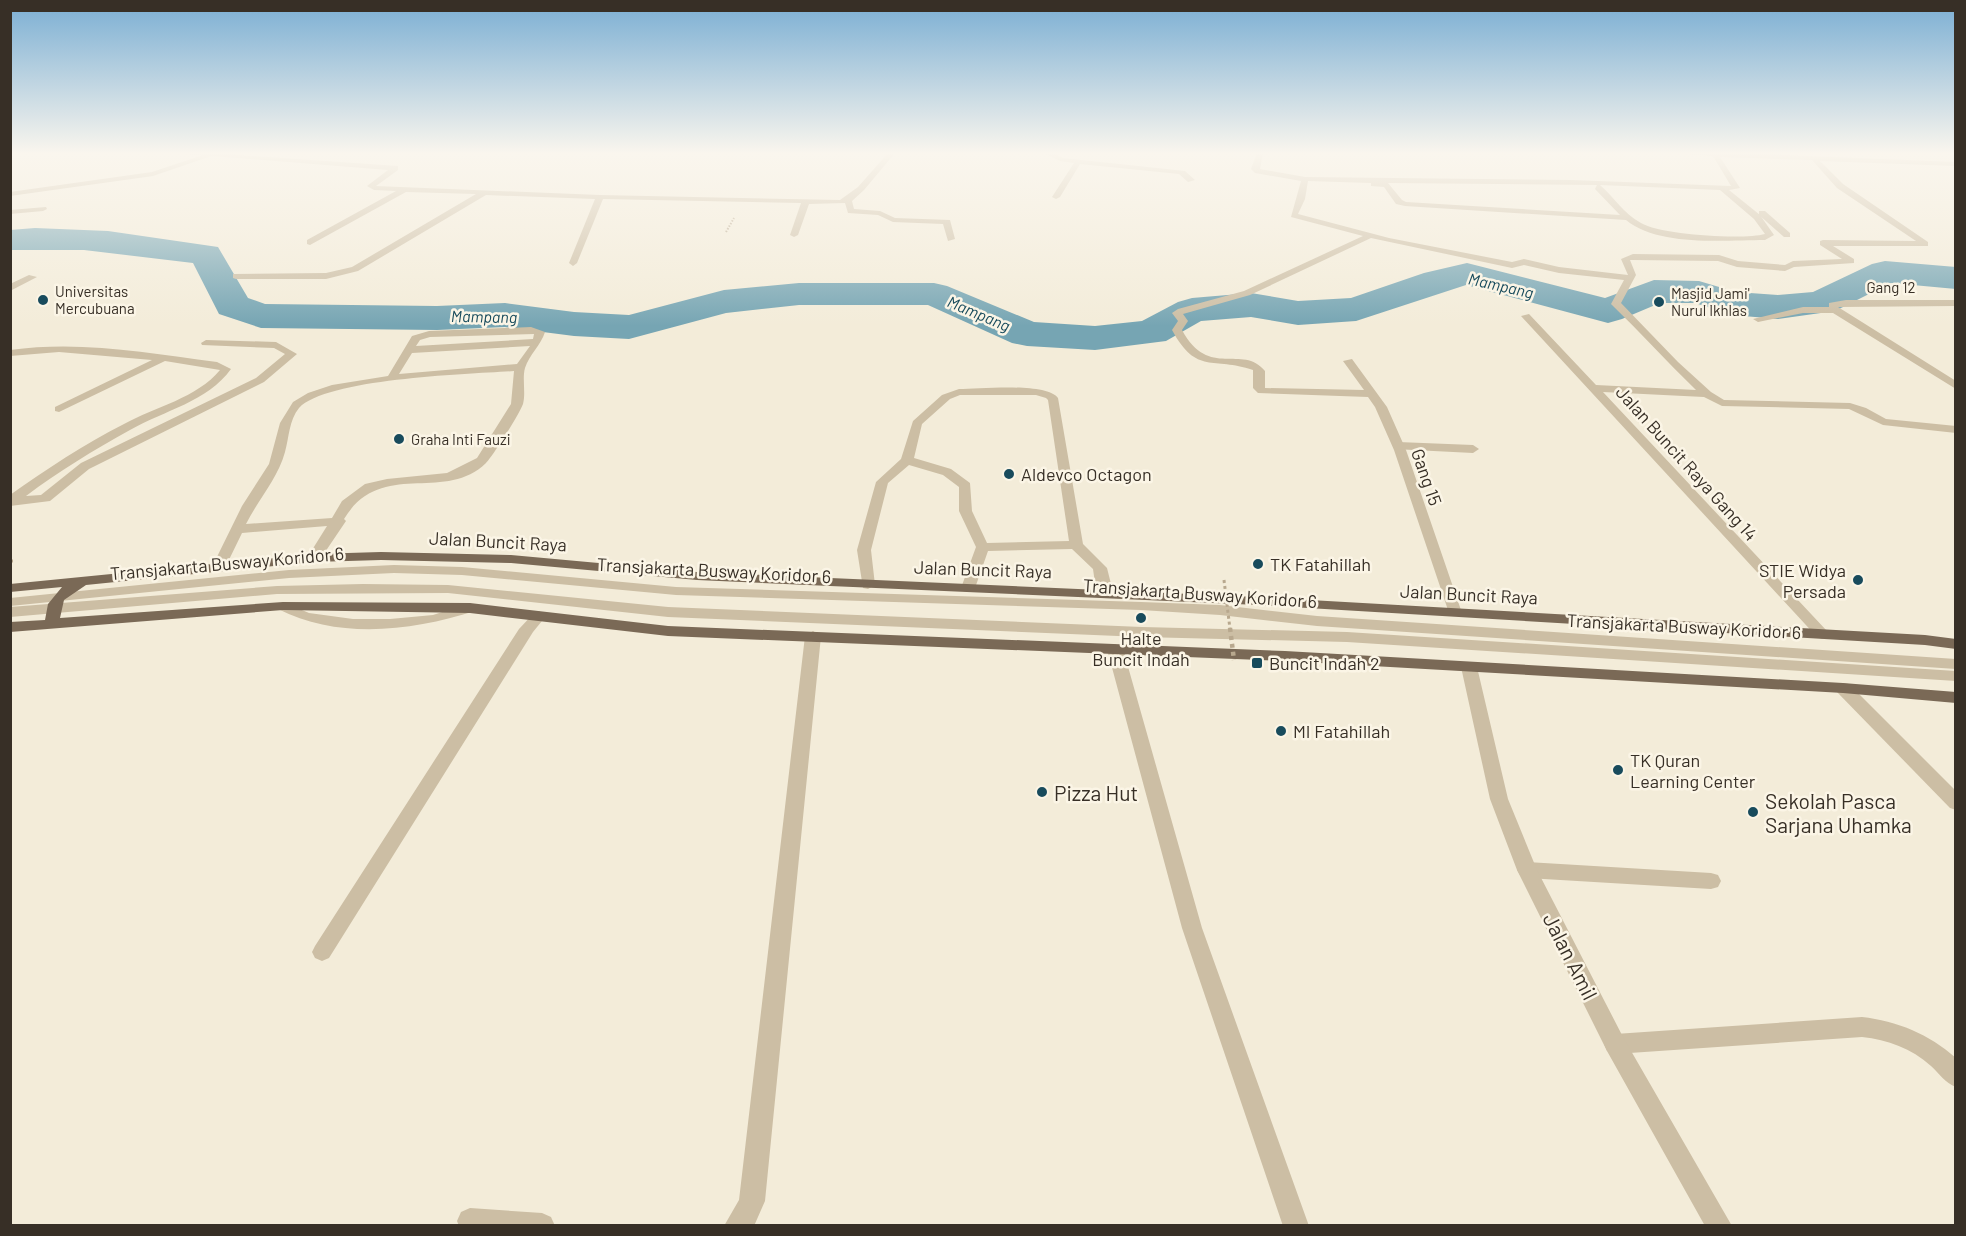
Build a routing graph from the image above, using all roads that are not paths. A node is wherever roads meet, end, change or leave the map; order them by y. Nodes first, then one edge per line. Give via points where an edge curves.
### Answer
1 (25, 211) edge
2 (367, 211) edge
3 (453, 211) edge
4 (594, 211) edge
5 (803, 211) edge
6 (851, 211) edge
7 (1296, 211) edge
8 (1512, 211) edge
9 (1622, 211) edge
10 (1751, 211) edge
11 (1757, 211) edge
12 (1876, 211) edge
13 (10, 212) edge
14 (1629, 218) junction
15 (1370, 234) junction
16 (1787, 234) dead end
17 (794, 235) dead end
18 (951, 239) dead end
19 (310, 243) dead end
20 (573, 263) dead end
21 (236, 276) dead end
22 (32, 277) dead end
23 (1630, 278) junction
24 (10, 288) edge
25 (1956, 303) edge
26 (1835, 310) junction
27 (1526, 316) dead end
28 (1758, 319) dead end
29 (206, 343) dead end
30 (10, 353) edge
31 (163, 358) junction
32 (1348, 361) dead end
33 (519, 367) junction
34 (391, 379) junction
35 (1956, 386) edge
36 (1595, 388) junction
37 (1372, 394) junction
38 (1707, 394) junction
39 (58, 409) dead end
40 (1956, 430) edge
41 (1398, 446) junction
42 (1473, 448) dead end
43 (907, 459) junction
44 (339, 520) junction
45 (236, 530) junction
46 (1076, 545) junction
47 (983, 547) junction
48 (314, 558) junction
49 (219, 567) junction
50 (85, 581) junction
51 (868, 585) junction
52 (10, 588) edge
53 (969, 588) junction
54 (1102, 594) junction
55 (10, 602) edge
56 (54, 610) junction
57 (10, 612) edge
58 (1455, 613) junction
59 (539, 616) junction
60 (10, 627) edge
61 (1822, 634) junction
62 (813, 636) junction
63 (1956, 644) edge
64 (1115, 649) junction
65 (1956, 664) edge
66 (1469, 667) junction
67 (1956, 676) edge
68 (1843, 687) junction
69 (1956, 698) edge
70 (1956, 803) edge
71 (1527, 870) junction
72 (1711, 881) dead end
73 (322, 952) dead end
74 (1616, 1044) junction
75 (1956, 1076) edge
76 (470, 1221) dead end
77 (542, 1226) edge
78 (737, 1226) edge
79 (1296, 1226) edge
80 (1719, 1226) edge

1 - 13 street
2 - 19 street
3 - 21 street via 355,269 319,276
4 - 20 street
5 - 17 street
6 - 18 street via 880,213 892,220 947,222
7 - 15 street via 1296,216
8 - 14 street
9 - 14 street
10 - 14 street via 1770,235 1765,238 1665,234 1642,228
11 - 16 street
12 - 23 street via 1925,244 1823,243 1851,261 1789,267 1737,264 1719,258 1633,257 1625,259
15 - 23 street via 1512,265 1524,262
15 - 37 street via 1247,293 1186,309 1178,330 1198,358 1255,366 1260,371 1260,390
22 - 24 street
23 - 38 street via 1616,304 1628,311 1631,319
25 - 26 street, Gang 12 via 1846,303 1832,305
26 - 28 street via 1803,310
26 - 35 street
27 - 36 street, Jalan Buncit Raya Gang 14
29 - 31 street via 276,345 292,354 260,380 85,466 45,498 10,502 58,466 214,384 226,369
30 - 31 street via 31,349
31 - 39 street
32 - 37 street, Gang 15
33 - 34 street
33 - 34 street via 537,342 408,350
33 - 44 street via 517,404 474,466 449,477 369,487 347,504
34 - 45 street via 334,388 297,403 286,418 277,461
36 - 38 street
36 - 61 street, Jalan Buncit Raya Gang 14
37 - 41 street, Gang 15
38 - 40 street via 1722,403 1850,406 1883,422
41 - 42 street
41 - 58 street, Gang 15
43 - 46 street via 918,423 951,394 1006,391 1050,395 1056,407
43 - 47 street via 947,472 966,486 963,503 967,520
43 - 51 street via 882,482 864,550
44 - 45 street
44 - 48 street
45 - 49 street
46 - 47 street
46 - 54 street via 1100,568
47 - 53 street
48 - 49 main road, Jalan Buncit Raya
48 - 51 main road, Jalan Buncit Raya via 511,559 697,576
49 - 50 main road, Jalan Buncit Raya
50 - 52 main road, Jalan Buncit Raya
50 - 56 main road
51 - 53 main road, Jalan Buncit Raya
53 - 54 main road, Jalan Buncit Raya
54 - 58 main road, Jalan Buncit Raya
55 - 56 street, Transjakarta Busway Koridor 6
56 - 57 street, Transjakarta Busway Koridor 6
56 - 59 main road via 470,608
56 - 60 main road
56 - 65 street, Transjakarta Busway Koridor 6 via 289,574 462,571 748,595 1220,610 1317,621
56 - 67 street, Transjakarta Busway Koridor 6 via 277,590 448,589 668,612 1347,637
58 - 61 main road, Jalan Buncit Raya
59 - 62 main road via 668,631
59 - 73 street via 527,628
61 - 63 main road, Jalan Buncit Raya
62 - 64 main road
62 - 78 street via 752,1201
64 - 66 main road
64 - 79 street via 1192,928
66 - 68 main road
66 - 71 street, Jalan Amil via 1499,798
68 - 69 main road
68 - 70 street
71 - 72 street
71 - 74 street, Jalan Amil
74 - 75 street via 1880,1028 1919,1045 1944,1061
74 - 80 street, Jalan Amil
76 - 77 street

